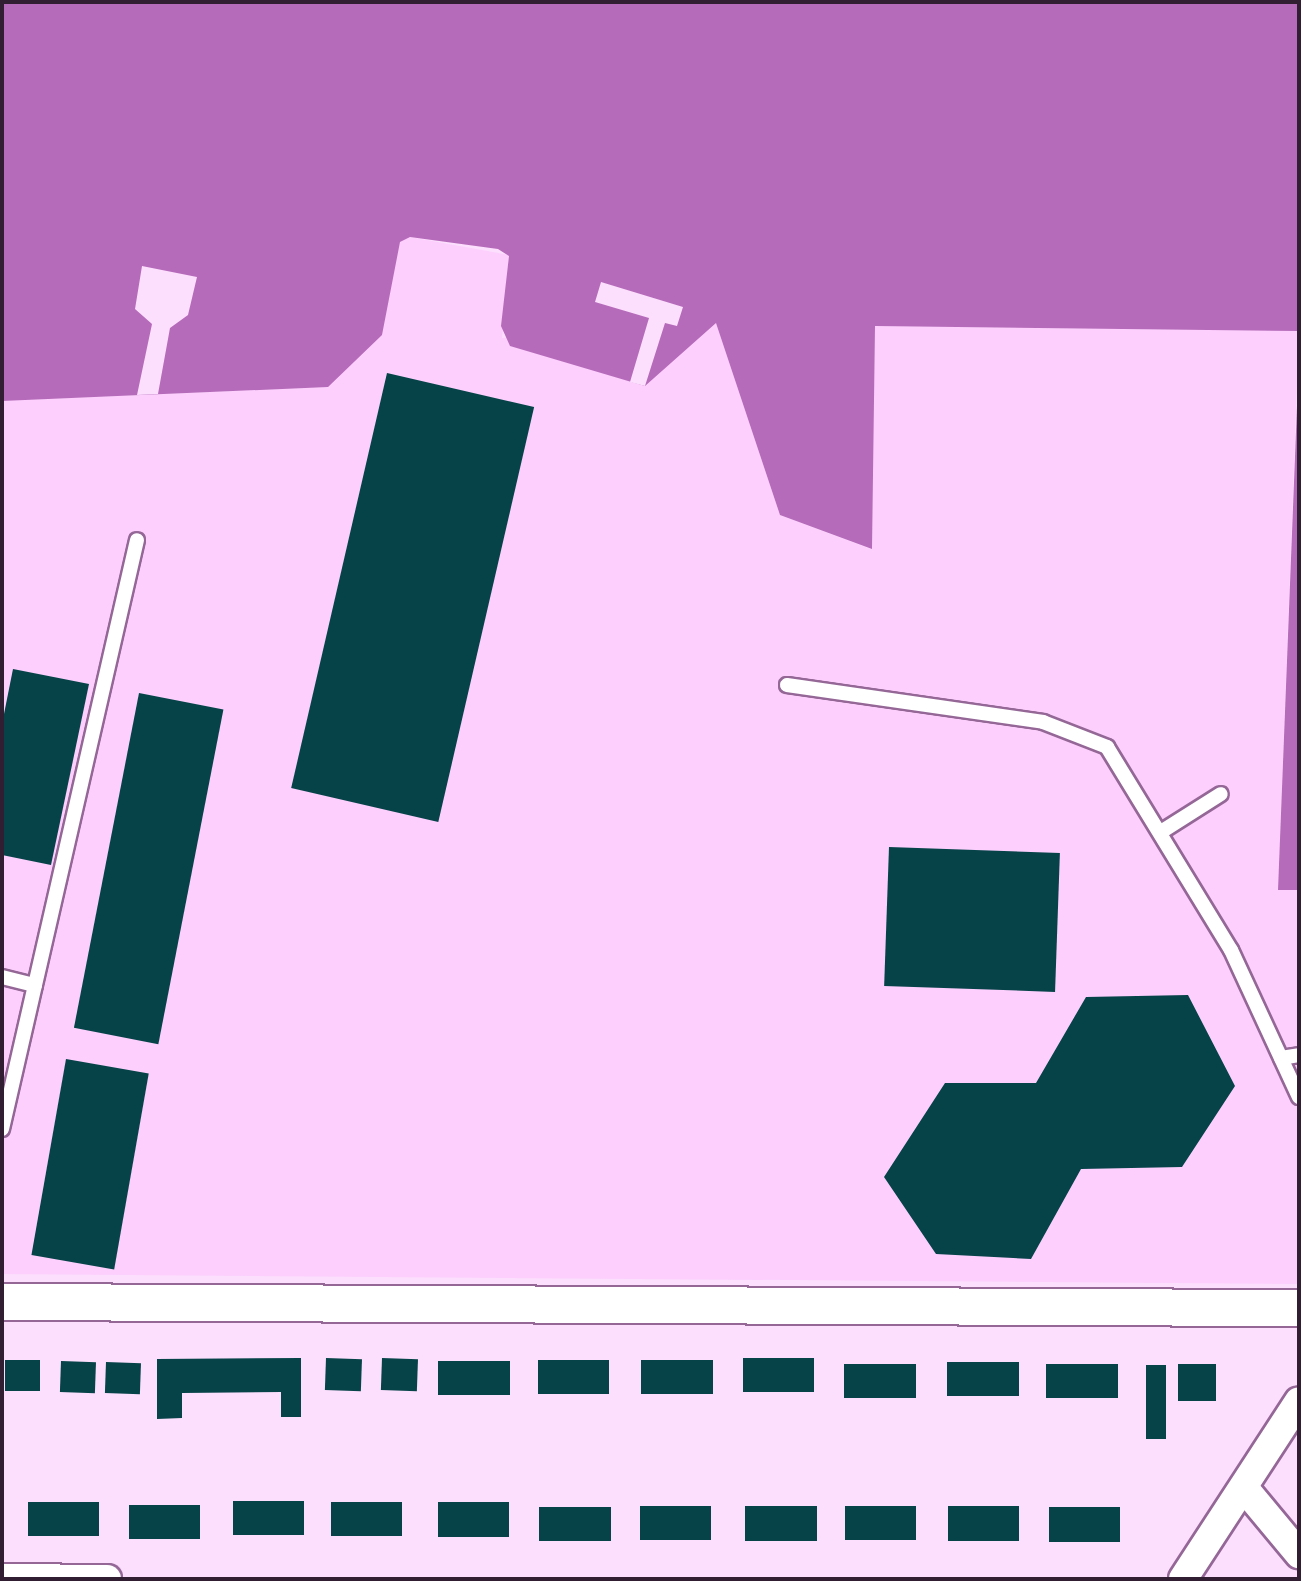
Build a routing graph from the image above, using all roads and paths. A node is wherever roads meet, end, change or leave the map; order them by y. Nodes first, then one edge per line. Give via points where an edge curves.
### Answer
1 (137, 540) dead end
2 (787, 685) dead end
3 (1221, 794) dead end
4 (1164, 830) junction
5 (2, 977) edge
6 (35, 985) junction
7 (1299, 1055) edge
8 (1281, 1058) junction
9 (1299, 1097) edge
10 (2, 1129) edge
11 (2, 1302) edge
12 (1299, 1308) edge
13 (1299, 1401) edge
14 (1245, 1489) junction
15 (1299, 1554) edge
16 (2, 1578) edge
17 (107, 1579) edge
18 (1183, 1579) edge

1 - 6 lane
2 - 4 lane via 1075,730 1107,747
3 - 4 lane
4 - 8 lane
5 - 6 lane
6 - 10 lane
7 - 8 lane
8 - 9 lane
11 - 12 street
13 - 14 street
14 - 15 street
14 - 18 street
16 - 17 street

